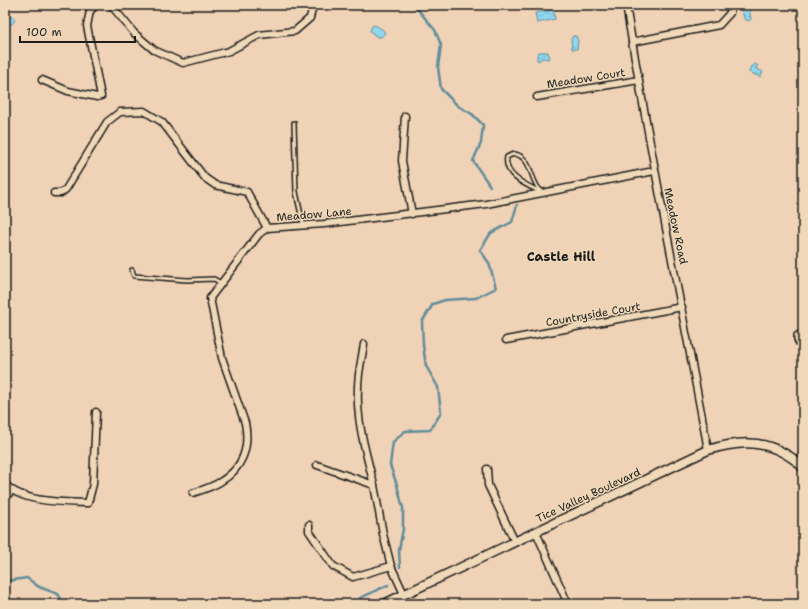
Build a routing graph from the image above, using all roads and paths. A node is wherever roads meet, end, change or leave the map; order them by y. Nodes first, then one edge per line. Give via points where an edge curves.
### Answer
1 (96, 5) edge
2 (111, 5) edge
3 (313, 5) edge
4 (626, 5) edge
5 (730, 5) edge
6 (632, 42) junction
7 (42, 80) dead end
8 (639, 80) junction
9 (537, 96) dead end
10 (405, 116) dead end
11 (294, 123) dead end
12 (654, 171) junction
13 (54, 193) dead end
14 (543, 193) junction
15 (412, 214) junction
16 (303, 224) junction
17 (267, 228) junction
18 (132, 270) dead end
19 (221, 283) junction
20 (682, 307) junction
21 (803, 336) edge
22 (506, 340) dead end
23 (364, 344) dead end
24 (803, 345) edge
25 (96, 412) dead end
26 (708, 450) junction
27 (317, 465) dead end
28 (803, 468) edge
29 (488, 469) dead end
30 (5, 484) edge
31 (374, 485) junction
32 (11, 491) junction
33 (193, 493) dead end
34 (5, 499) edge
35 (309, 525) dead end
36 (536, 532) junction
37 (515, 542) junction
38 (391, 566) junction
39 (404, 594) junction
40 (384, 604) edge
41 (568, 604) edge

1 - 7 street via 90,11 87,26 101,96 68,91
2 - 3 street via 134,34 154,50 183,63 229,51 259,35 295,31 310,18
4 - 6 street, Meadow Road
5 - 6 street via 730,13 719,25
6 - 8 street, Meadow Road
8 - 9 street, Meadow Court
8 - 12 street, Meadow Road
10 - 15 street via 402,161
11 - 16 lane via 296,192
12 - 14 street, Meadow Lane
12 - 20 street, Meadow Road
13 - 17 street via 66,189 107,122 120,112 144,111 162,122 205,178 215,185 247,192
14 - 14 lane via 512,175 508,169 507,157 516,154 524,158
14 - 15 street, Meadow Lane
15 - 16 street, Meadow Lane
16 - 17 street, Meadow Lane
17 - 19 street, Meadow Lane via 259,234
18 - 19 lane via 134,276 187,280 214,279
19 - 33 street, Meadow Lane via 210,298 222,358 245,423 247,444 238,468 220,482
20 - 22 street, Countryside Court
20 - 26 street, Meadow Road
21 - 24 lane via 799,333 796,335 798,344
23 - 31 street via 358,386 359,416
25 - 32 street via 93,484 88,503 40,499
26 - 28 street, Tice Valley Boulevard via 742,443 765,444 792,458
26 - 36 street, Tice Valley Boulevard
27 - 31 street
29 - 37 street via 488,485
30 - 32 street
31 - 38 street
32 - 34 street
35 - 38 street via 309,531 333,566 353,577
36 - 37 street, Tice Valley Boulevard
36 - 41 street
37 - 39 street, Tice Valley Boulevard
38 - 39 street
39 - 40 street, Tice Valley Boulevard

